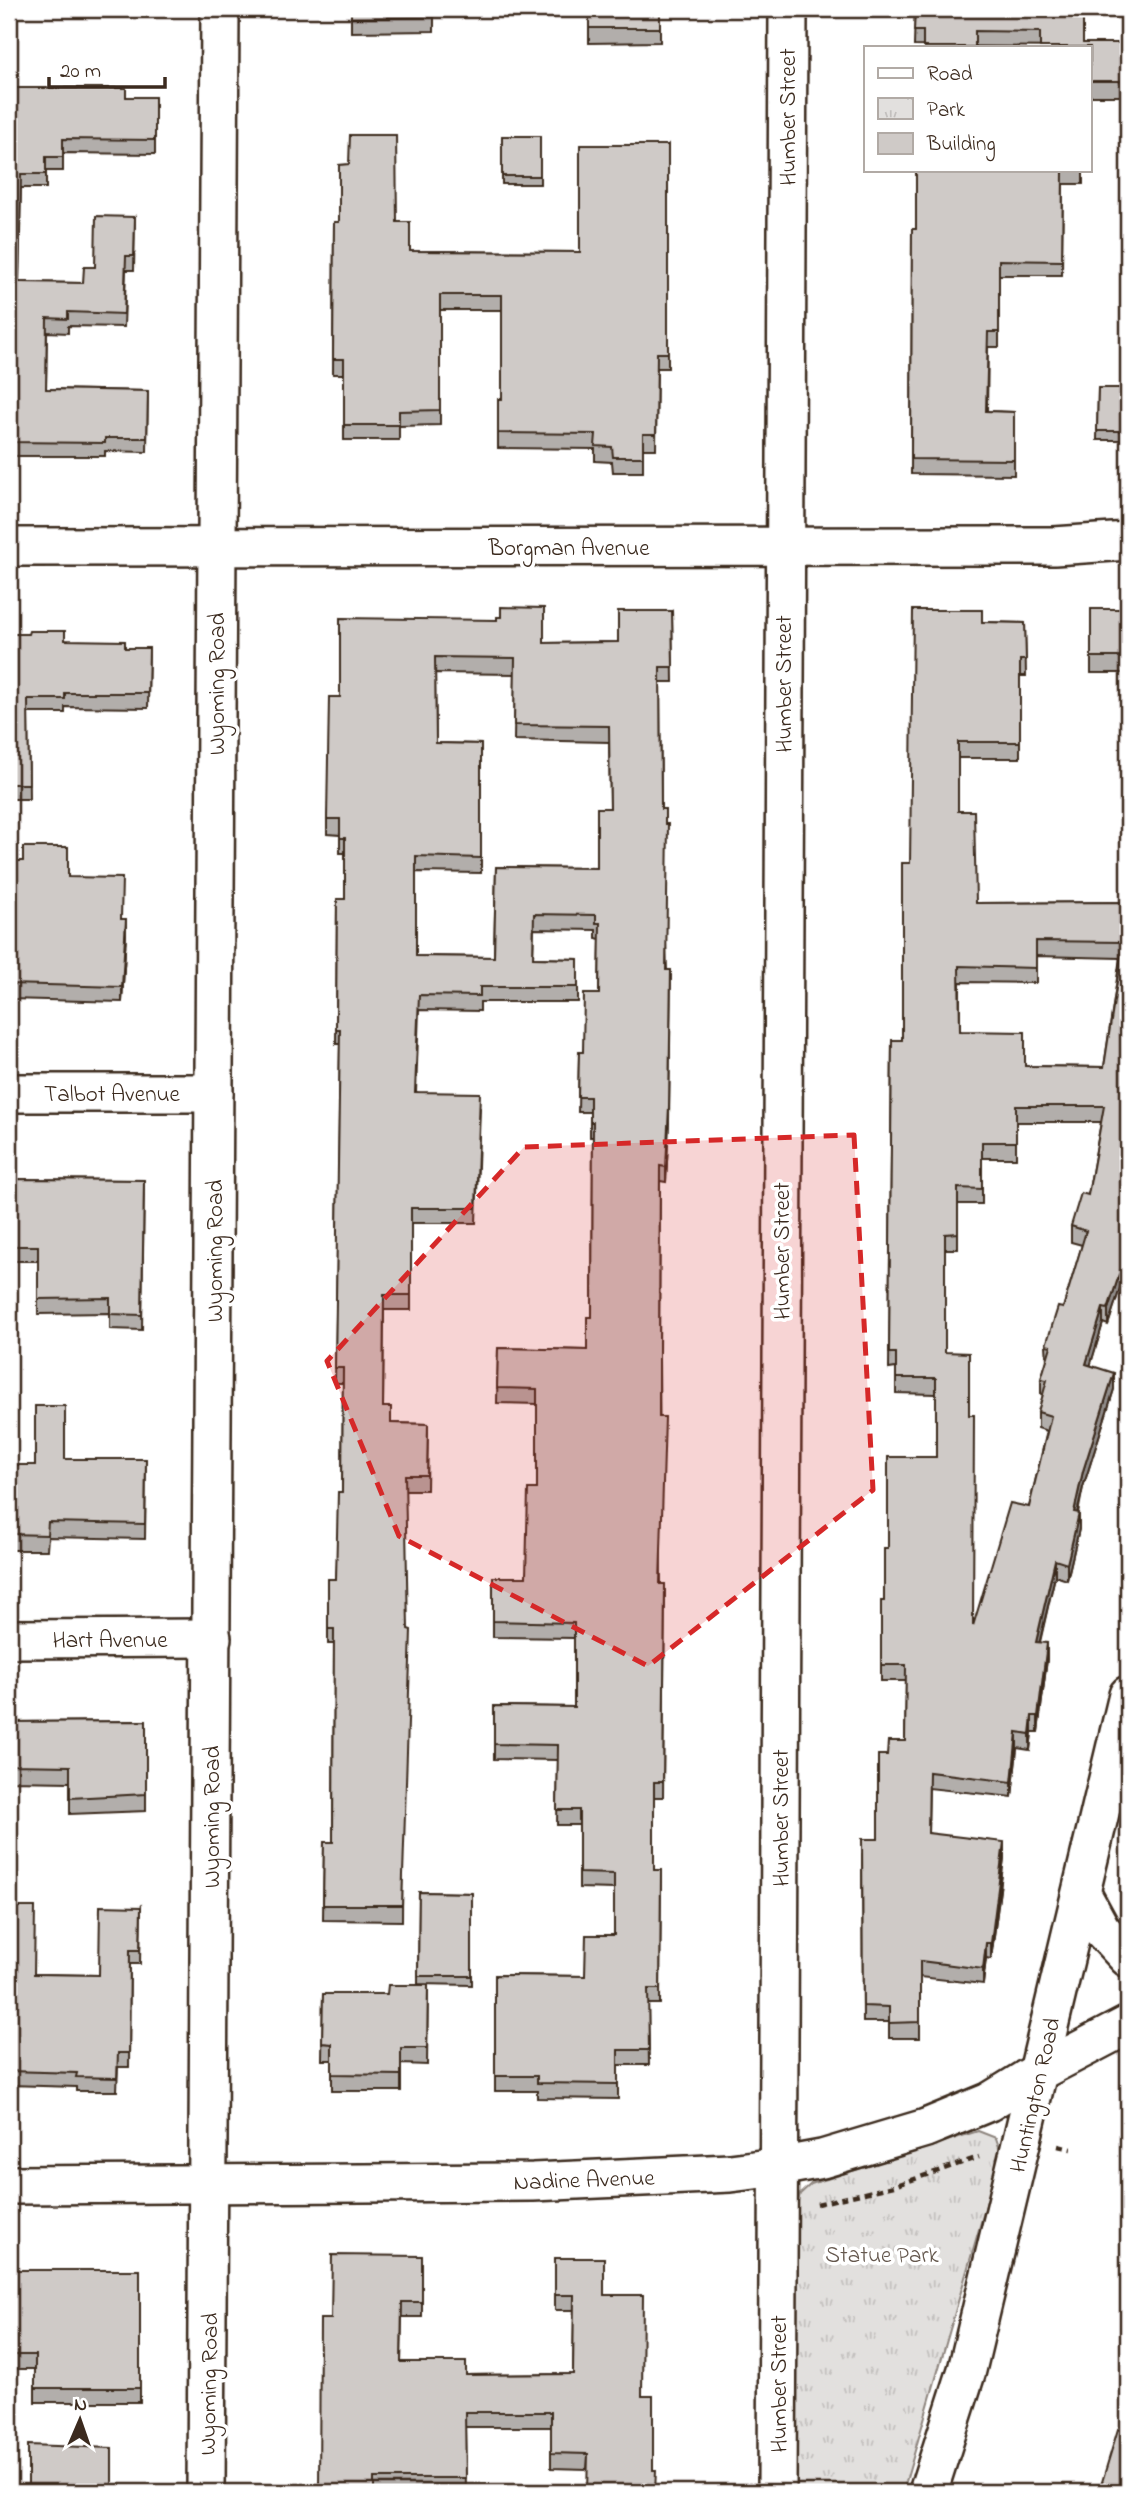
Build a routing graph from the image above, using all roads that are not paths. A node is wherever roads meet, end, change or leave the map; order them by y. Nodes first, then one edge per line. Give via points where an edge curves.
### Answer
1 (220, 9) edge
2 (788, 9) edge
3 (1128, 541) edge
4 (216, 546) junction
5 (9, 547) edge
6 (784, 547) junction
7 (9, 1093) edge
8 (215, 1093) junction
9 (212, 1638) junction
10 (9, 1639) edge
11 (1128, 1695) edge
12 (1083, 1896) junction
13 (1128, 1958) edge
14 (1128, 2025) edge
15 (1036, 2073) junction
16 (778, 2167) junction
17 (9, 2185) edge
18 (210, 2186) junction
19 (206, 2492) edge
20 (777, 2492) edge
21 (928, 2492) edge

1 - 4 street, Wyoming Road
2 - 6 street, Humber Street
3 - 6 street, Borgman Avenue via 1054,546
4 - 5 street, Borgman Avenue
4 - 6 street, Borgman Avenue
4 - 8 street, Wyoming Road
6 - 16 street, Humber Street
7 - 8 street, Talbot Avenue
8 - 9 street, Wyoming Road
9 - 10 street, Hart Avenue
9 - 18 street, Wyoming Road
11 - 12 street, Huntington Road
12 - 13 street via 1101,1930
12 - 15 street, Huntington Road
14 - 15 street, Nadine Avenue
15 - 16 street, Nadine Avenue via 989,2102 926,2127 822,2159
15 - 21 street, Huntington Road via 967,2370
16 - 18 street, Nadine Avenue via 533,2182
16 - 20 street, Humber Street
17 - 18 street, Nadine Avenue
18 - 19 street, Wyoming Road

